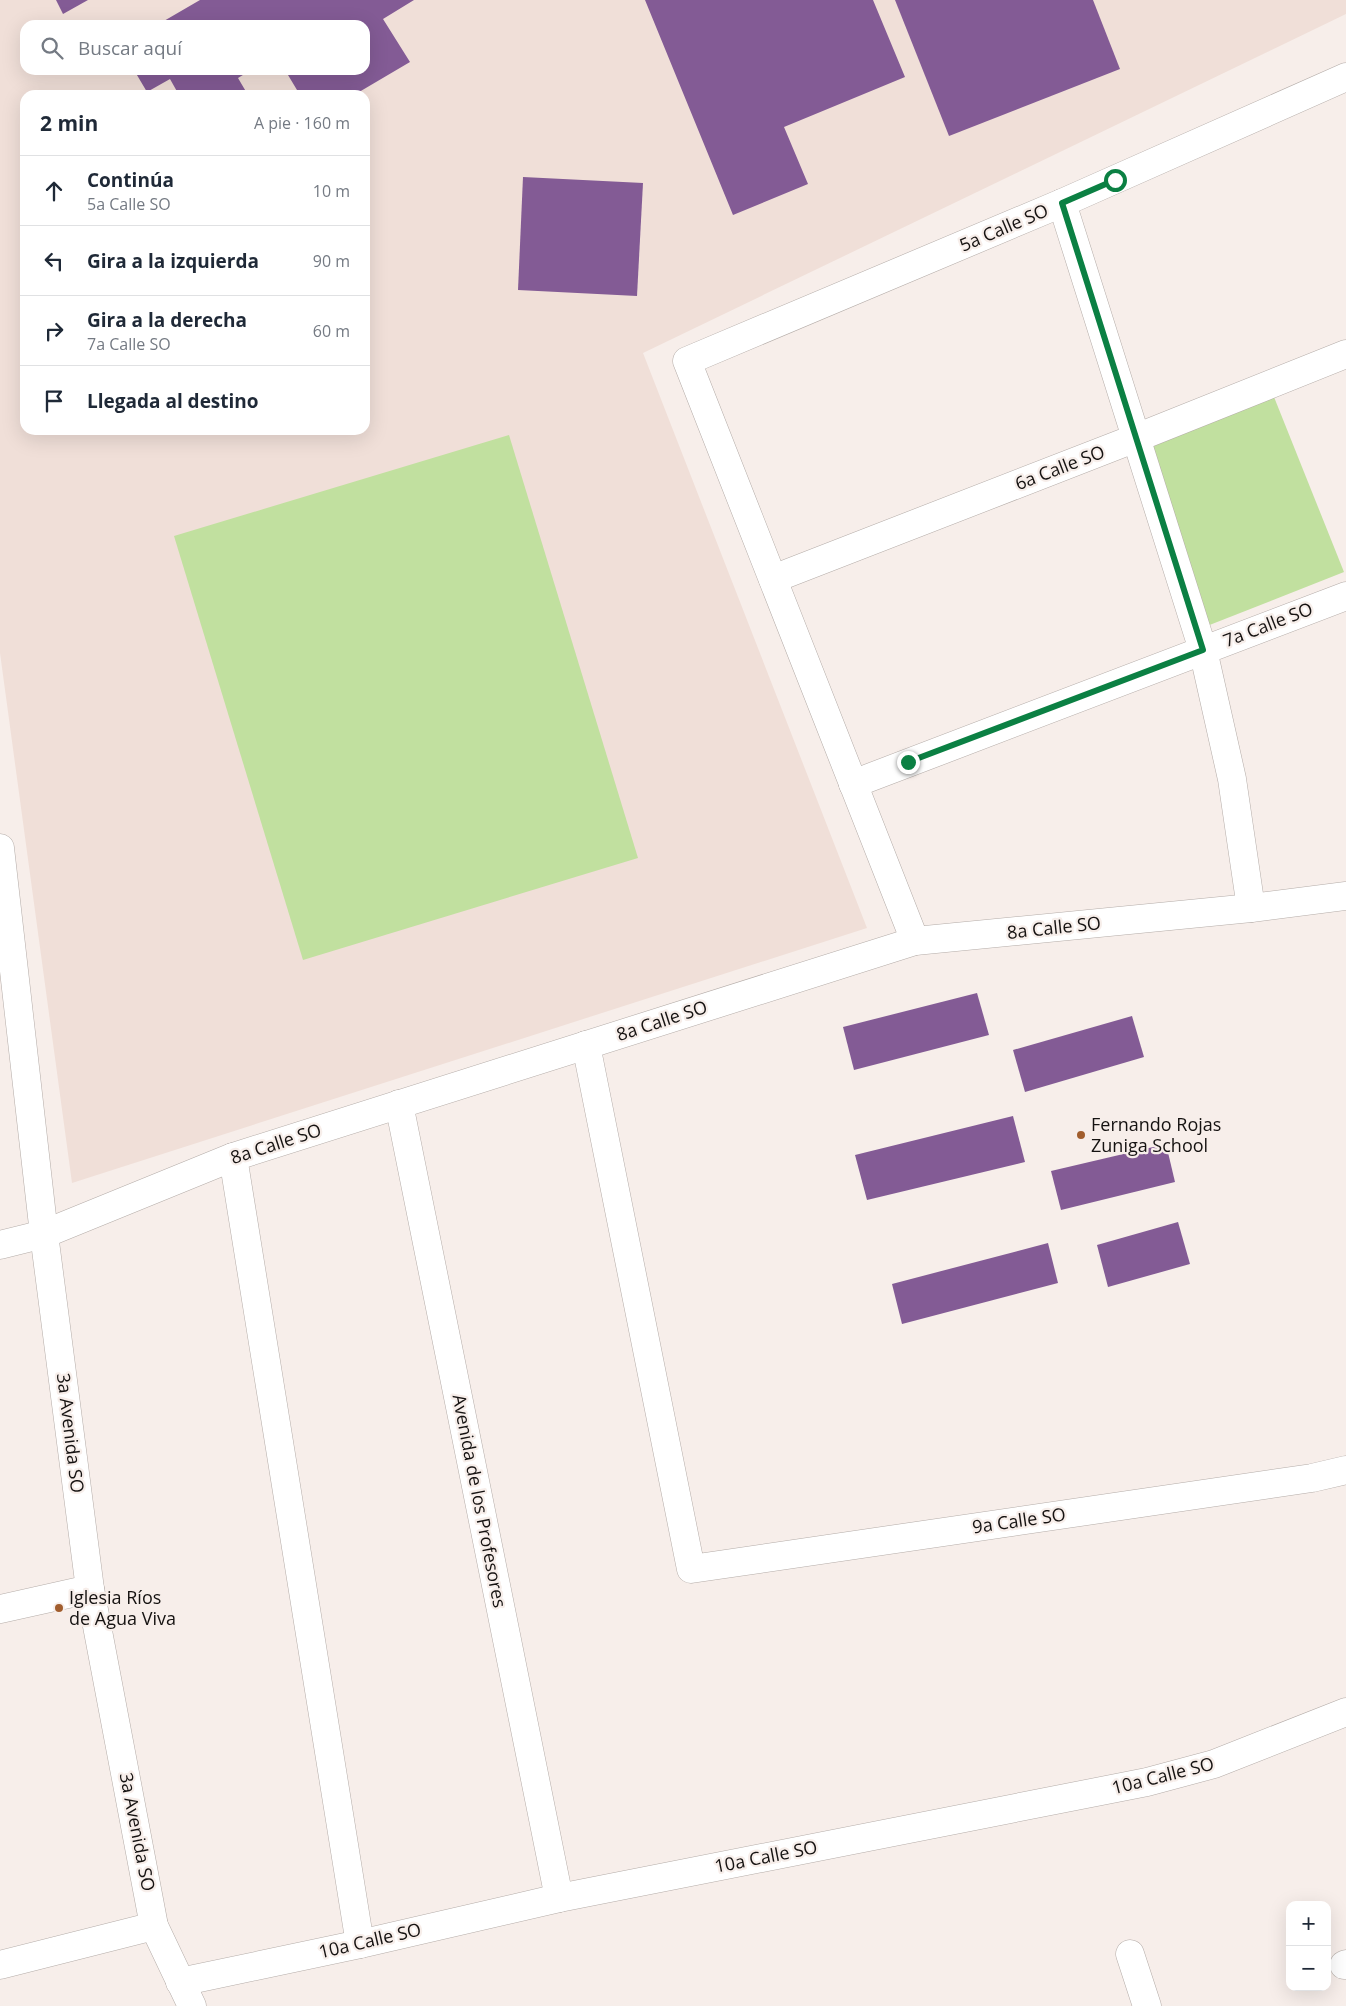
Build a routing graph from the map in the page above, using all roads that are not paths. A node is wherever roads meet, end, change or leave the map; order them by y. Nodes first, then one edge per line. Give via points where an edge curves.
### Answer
1 (1346, 77) edge
2 (1062, 203) junction
3 (1346, 354) edge
4 (1136, 438) junction
5 (773, 579) junction
6 (1346, 596) edge
7 (1203, 650) junction
8 (853, 784) junction
9 (0, 848) edge
10 (1346, 896) edge
11 (1251, 908) junction
12 (915, 941) junction
13 (586, 1046) junction
14 (399, 1104) junction
15 (233, 1157) junction
16 (44, 1234) junction
17 (0, 1245) edge
18 (1346, 1470) edge
19 (90, 1589) junction
20 (0, 1609) edge
21 (1346, 1712) edge
22 (559, 1898) junction
23 (154, 1926) junction
24 (360, 1944) junction
25 (1130, 1954) dead end
26 (0, 1965) edge
27 (186, 1994) edge
28 (1147, 2006) edge

1 - 2 street, 5a Calle SO
2 - 4 street
2 - 5 street, 5a Calle SO via 687,361
3 - 4 street, 6a Calle SO
4 - 5 street, 6a Calle SO
4 - 7 street
5 - 8 street
6 - 7 street, 7a Calle SO
7 - 8 street, 7a Calle SO
7 - 11 street via 1232,779
8 - 12 street
9 - 16 street, 3a Avenida SO
10 - 11 street, 8a Calle SO
11 - 12 street, 8a Calle SO
12 - 13 street, 8a Calle SO
13 - 14 street, 8a Calle SO
13 - 18 street, 9a Calle SO via 690,1569 1292,1481
14 - 15 street, 8a Calle SO
14 - 22 street, Avenida de los Profesores
15 - 16 street, 8a Calle SO
15 - 24 street
16 - 17 street, 8a Calle SO
16 - 19 street, 3a Avenida SO
19 - 20 street
19 - 23 street, 3a Avenida SO
21 - 22 street, 10a Calle SO via 1214,1764 1147,1782
22 - 24 street, 10a Calle SO
23 - 26 street
23 - 27 street, 3a Avenida SO
24 - 27 street, 10a Calle SO
25 - 28 street

